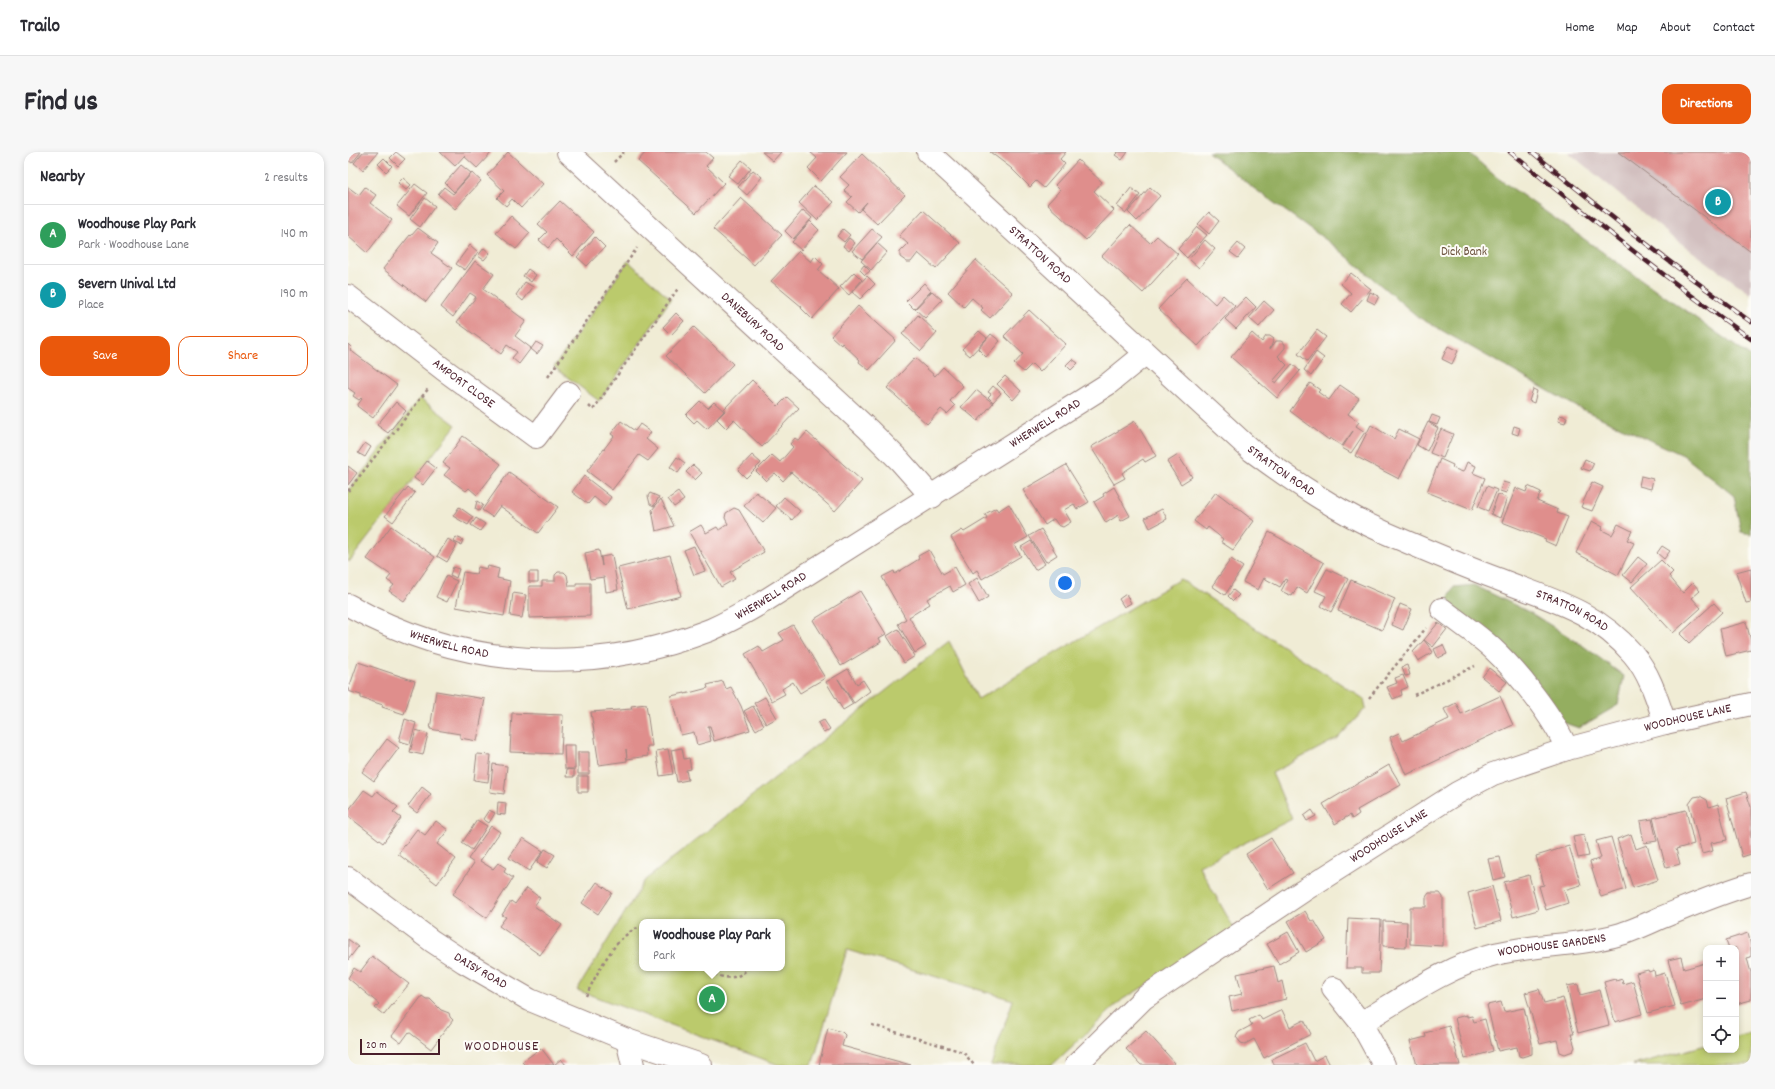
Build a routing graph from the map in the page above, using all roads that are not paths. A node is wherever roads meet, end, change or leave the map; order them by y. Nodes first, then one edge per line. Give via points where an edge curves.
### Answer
1 (568, 152) edge
2 (928, 152) edge
3 (348, 296) edge
4 (1145, 354) junction
5 (569, 393) road end
6 (932, 497) junction
7 (348, 605) edge
8 (1442, 609) road end
9 (1751, 704) edge
10 (1665, 722) junction
11 (1567, 749) junction
12 (348, 878) edge
13 (1751, 884) edge
14 (1333, 988) dead end
15 (1361, 1023) junction
16 (627, 1040) junction
17 (633, 1065) edge
18 (702, 1065) edge
19 (1076, 1065) edge
20 (1384, 1065) edge

1 - 6 street, DANEBURY ROAD via 890,450
2 - 4 street, STRATTON ROAD
3 - 5 street, AMPORT CLOSE via 536,437
4 - 6 street, WHERWELL ROAD via 1108,384
4 - 10 street, STRATTON ROAD via 1252,451 1314,494 1384,533 1591,617 1633,654 1641,665 1653,688
6 - 7 street, WHERWELL ROAD via 729,621 673,642 611,656 582,660 546,660 478,652 440,644 404,632
8 - 11 street via 1498,655 1527,688
9 - 10 street, WOODHOUSE LANE
10 - 11 street, WOODHOUSE LANE
11 - 19 street, WOODHOUSE LANE via 1493,774 1309,887 1144,998
12 - 16 street, DAISY ROAD via 464,962 530,1000
13 - 15 street, WOODHOUSE GARDENS via 1622,934 1494,954 1430,981
14 - 15 street
15 - 20 street
16 - 17 street
16 - 18 street

